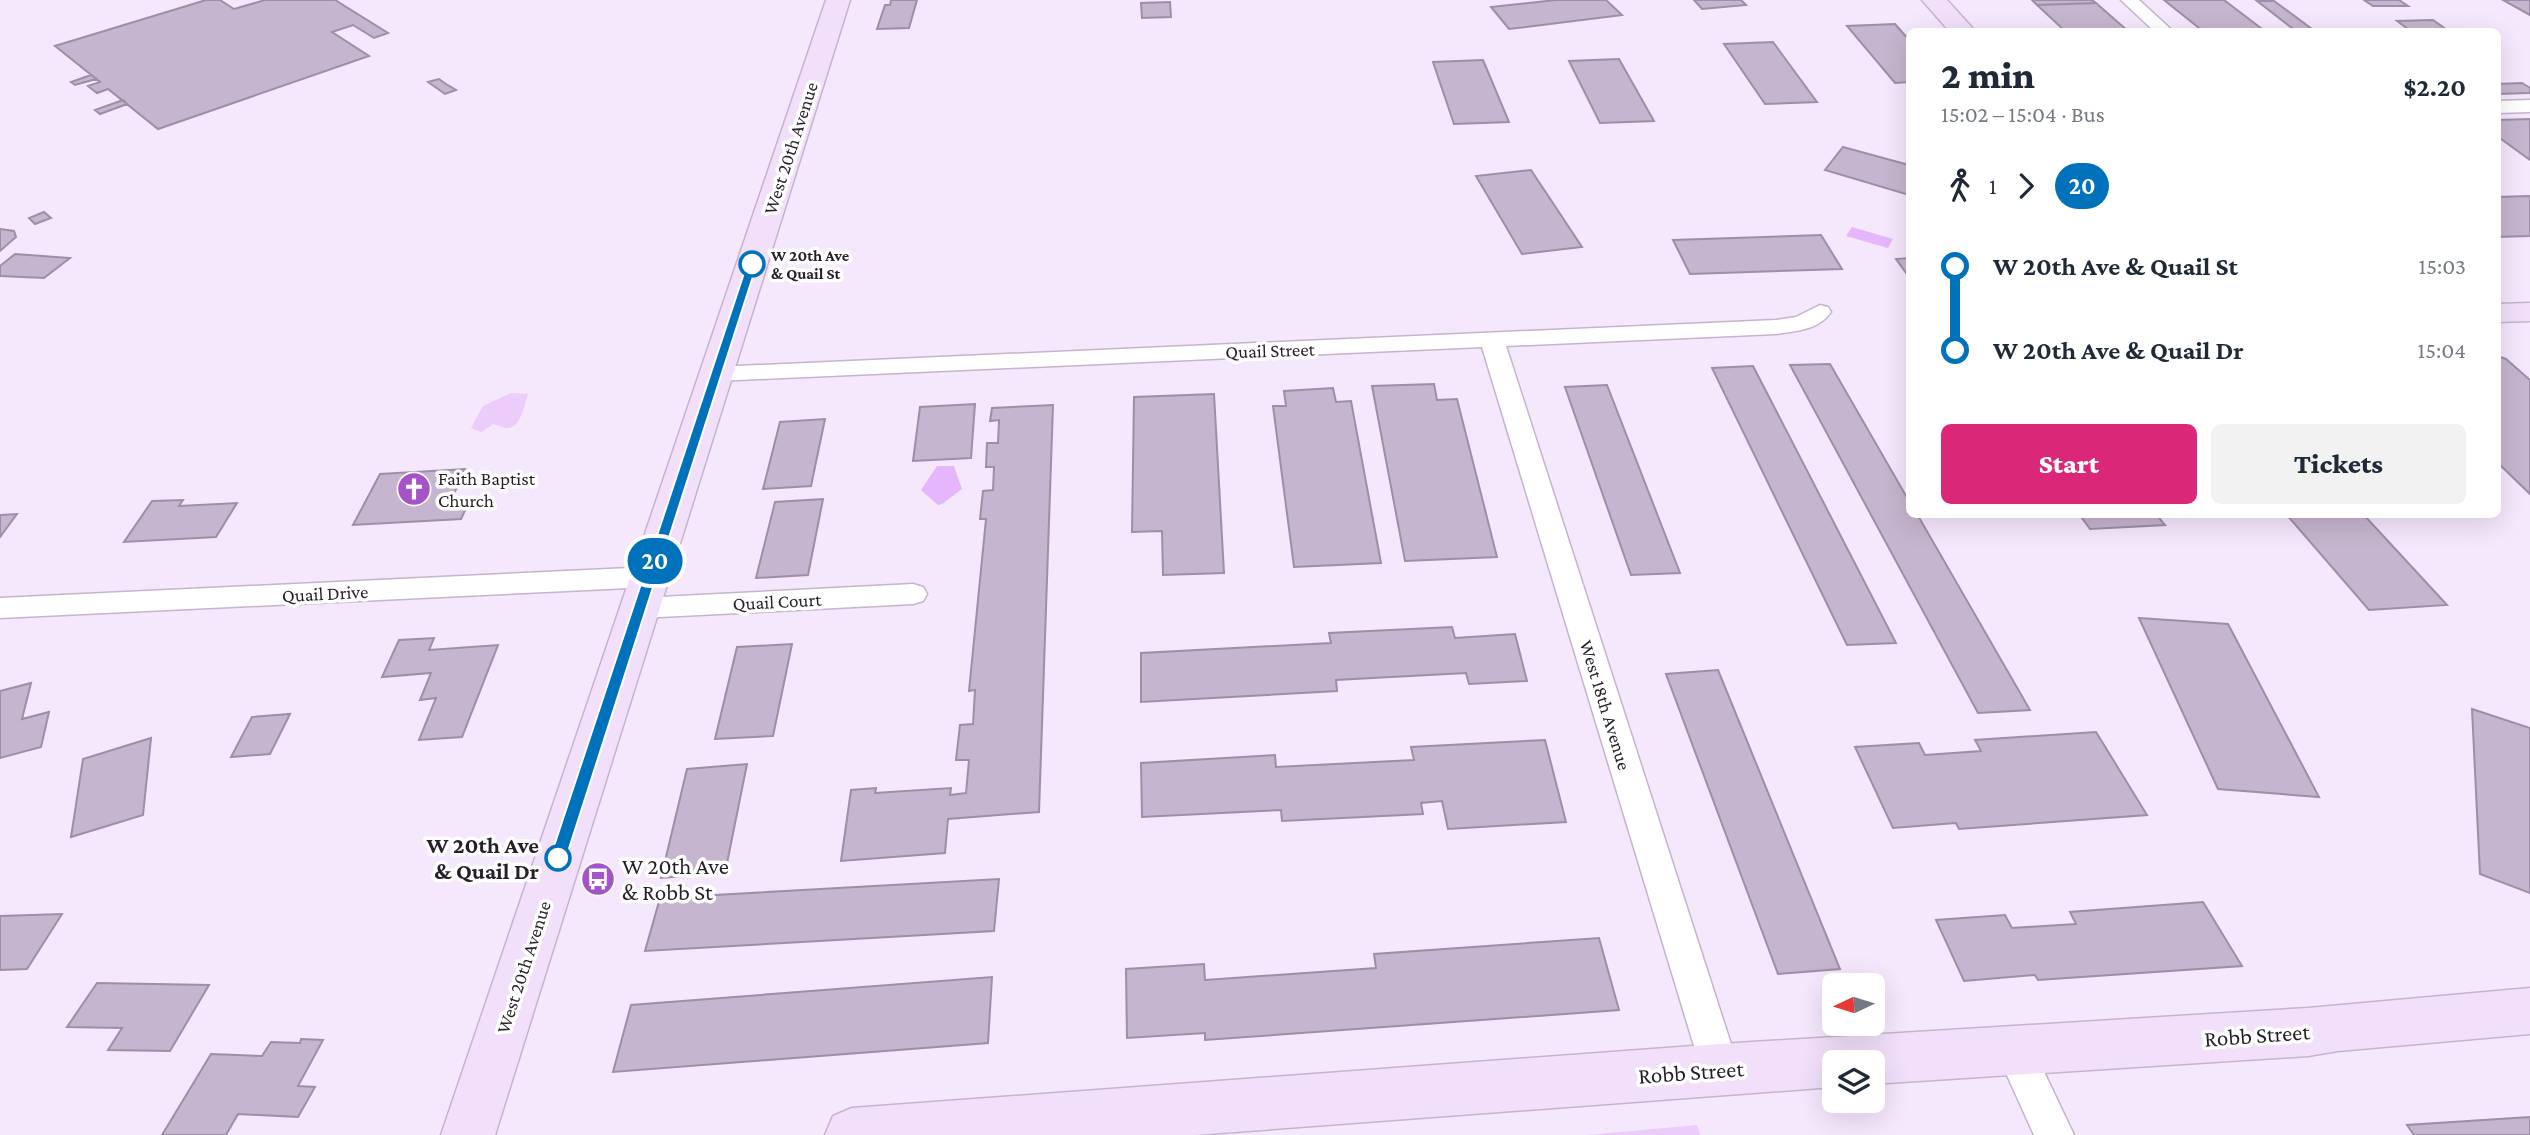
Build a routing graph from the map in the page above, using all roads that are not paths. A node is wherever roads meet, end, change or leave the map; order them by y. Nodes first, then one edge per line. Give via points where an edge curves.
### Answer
1 (838, 0) edge
2 (1934, 0) edge
3 (2129, 0) edge
4 (1961, 28) edge
5 (2161, 28) edge
6 (2530, 106) edge
7 (2501, 107) edge
8 (1821, 312) dead end
9 (2530, 312) edge
10 (2501, 313) edge
11 (1492, 341) junction
12 (716, 374) junction
13 (645, 592) junction
14 (914, 594) dead end
15 (0, 608) edge
16 (2530, 1011) edge
17 (2015, 1051) junction
18 (1720, 1069) junction
19 (468, 1135) edge
20 (852, 1135) edge
21 (2054, 1135) edge

1 - 12 street, West 20th Avenue
2 - 4 street
3 - 5 street
6 - 7 street
8 - 11 street, Quail Street via 1802,323 1776,327
9 - 10 street
11 - 12 street, Quail Street
11 - 18 street, West 18th Avenue
12 - 13 street, West 20th Avenue
13 - 14 street, Quail Court
13 - 15 street, Quail Drive
13 - 19 street, West 20th Avenue
16 - 17 street, Robb Street via 2308,1032
17 - 18 street, Robb Street
17 - 21 street
18 - 20 street, Robb Street

